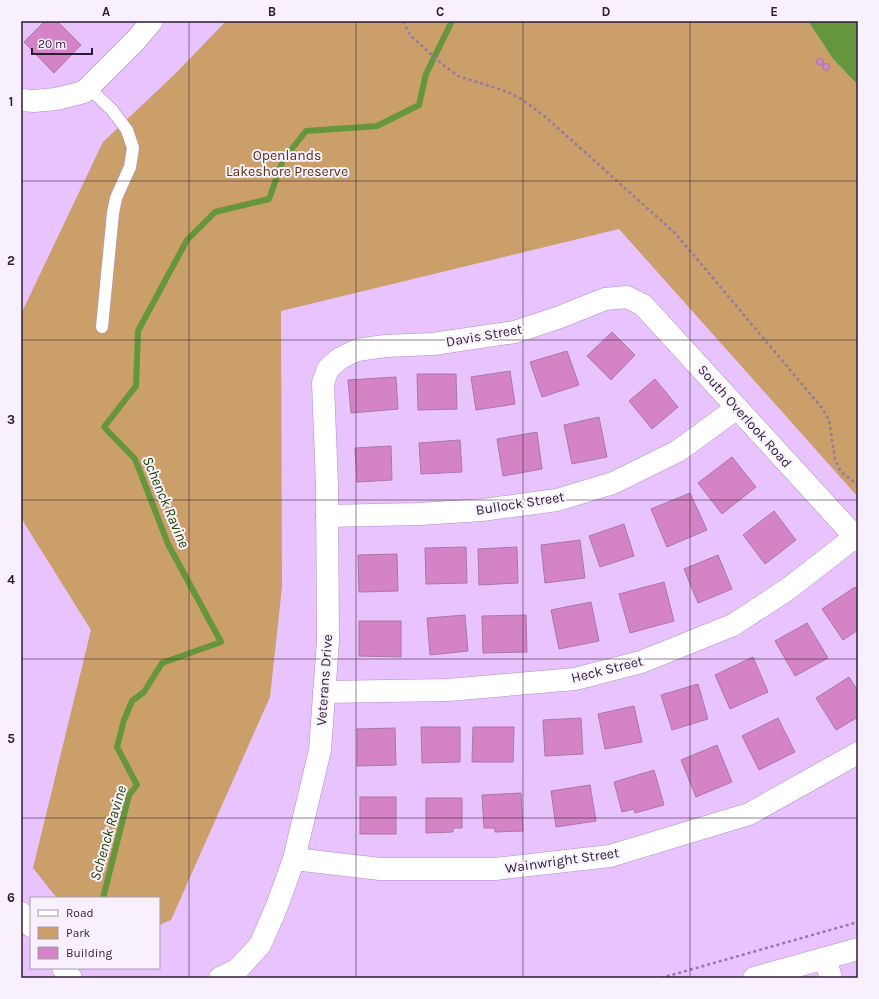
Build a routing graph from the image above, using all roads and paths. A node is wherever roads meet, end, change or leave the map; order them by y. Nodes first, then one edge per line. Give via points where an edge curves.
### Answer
1 (152, 21) edge
2 (403, 21) edge
3 (88, 87) junction
4 (21, 100) edge
5 (628, 297) joint
6 (102, 327) dead end
7 (339, 359) joint
8 (737, 408) junction
9 (858, 485) edge
10 (327, 516) junction
11 (857, 538) edge
12 (324, 692) junction
13 (858, 754) edge
14 (294, 859) junction
15 (21, 913) edge
16 (858, 922) edge
17 (30, 925) edge
18 (858, 949) edge
19 (828, 968) edge
20 (64, 969) edge
21 (70, 978) edge
22 (220, 978) edge
23 (661, 978) edge
24 (754, 978) edge

1 - 3 street
2 - 9 path via 410,34 458,76 508,92 548,119 676,234 822,408 829,420 835,459 841,472
3 - 4 street via 84,92 56,99
3 - 6 lane via 112,110 127,130 133,148 130,167 116,198 112,221
5 - 7 street, Davis Street via 605,299 515,332 433,344 357,350
5 - 8 street, South Overlook Road via 643,305
7 - 10 street, Veterans Drive via 328,369 323,383
8 - 10 street, Bullock Street via 678,452 613,483 557,500 482,510
8 - 11 street, South Overlook Road
10 - 12 street, Veterans Drive via 328,641
11 - 12 street, Heck Street via 788,589 733,625 641,662 575,679 448,690
12 - 14 street, Veterans Drive via 320,750
13 - 14 street, Wainwright Street via 749,814 610,856 495,869 380,869
14 - 22 street, Veterans Drive via 260,945 238,969
15 - 17 street
16 - 23 path
18 - 19 street
19 - 24 street
20 - 21 street

